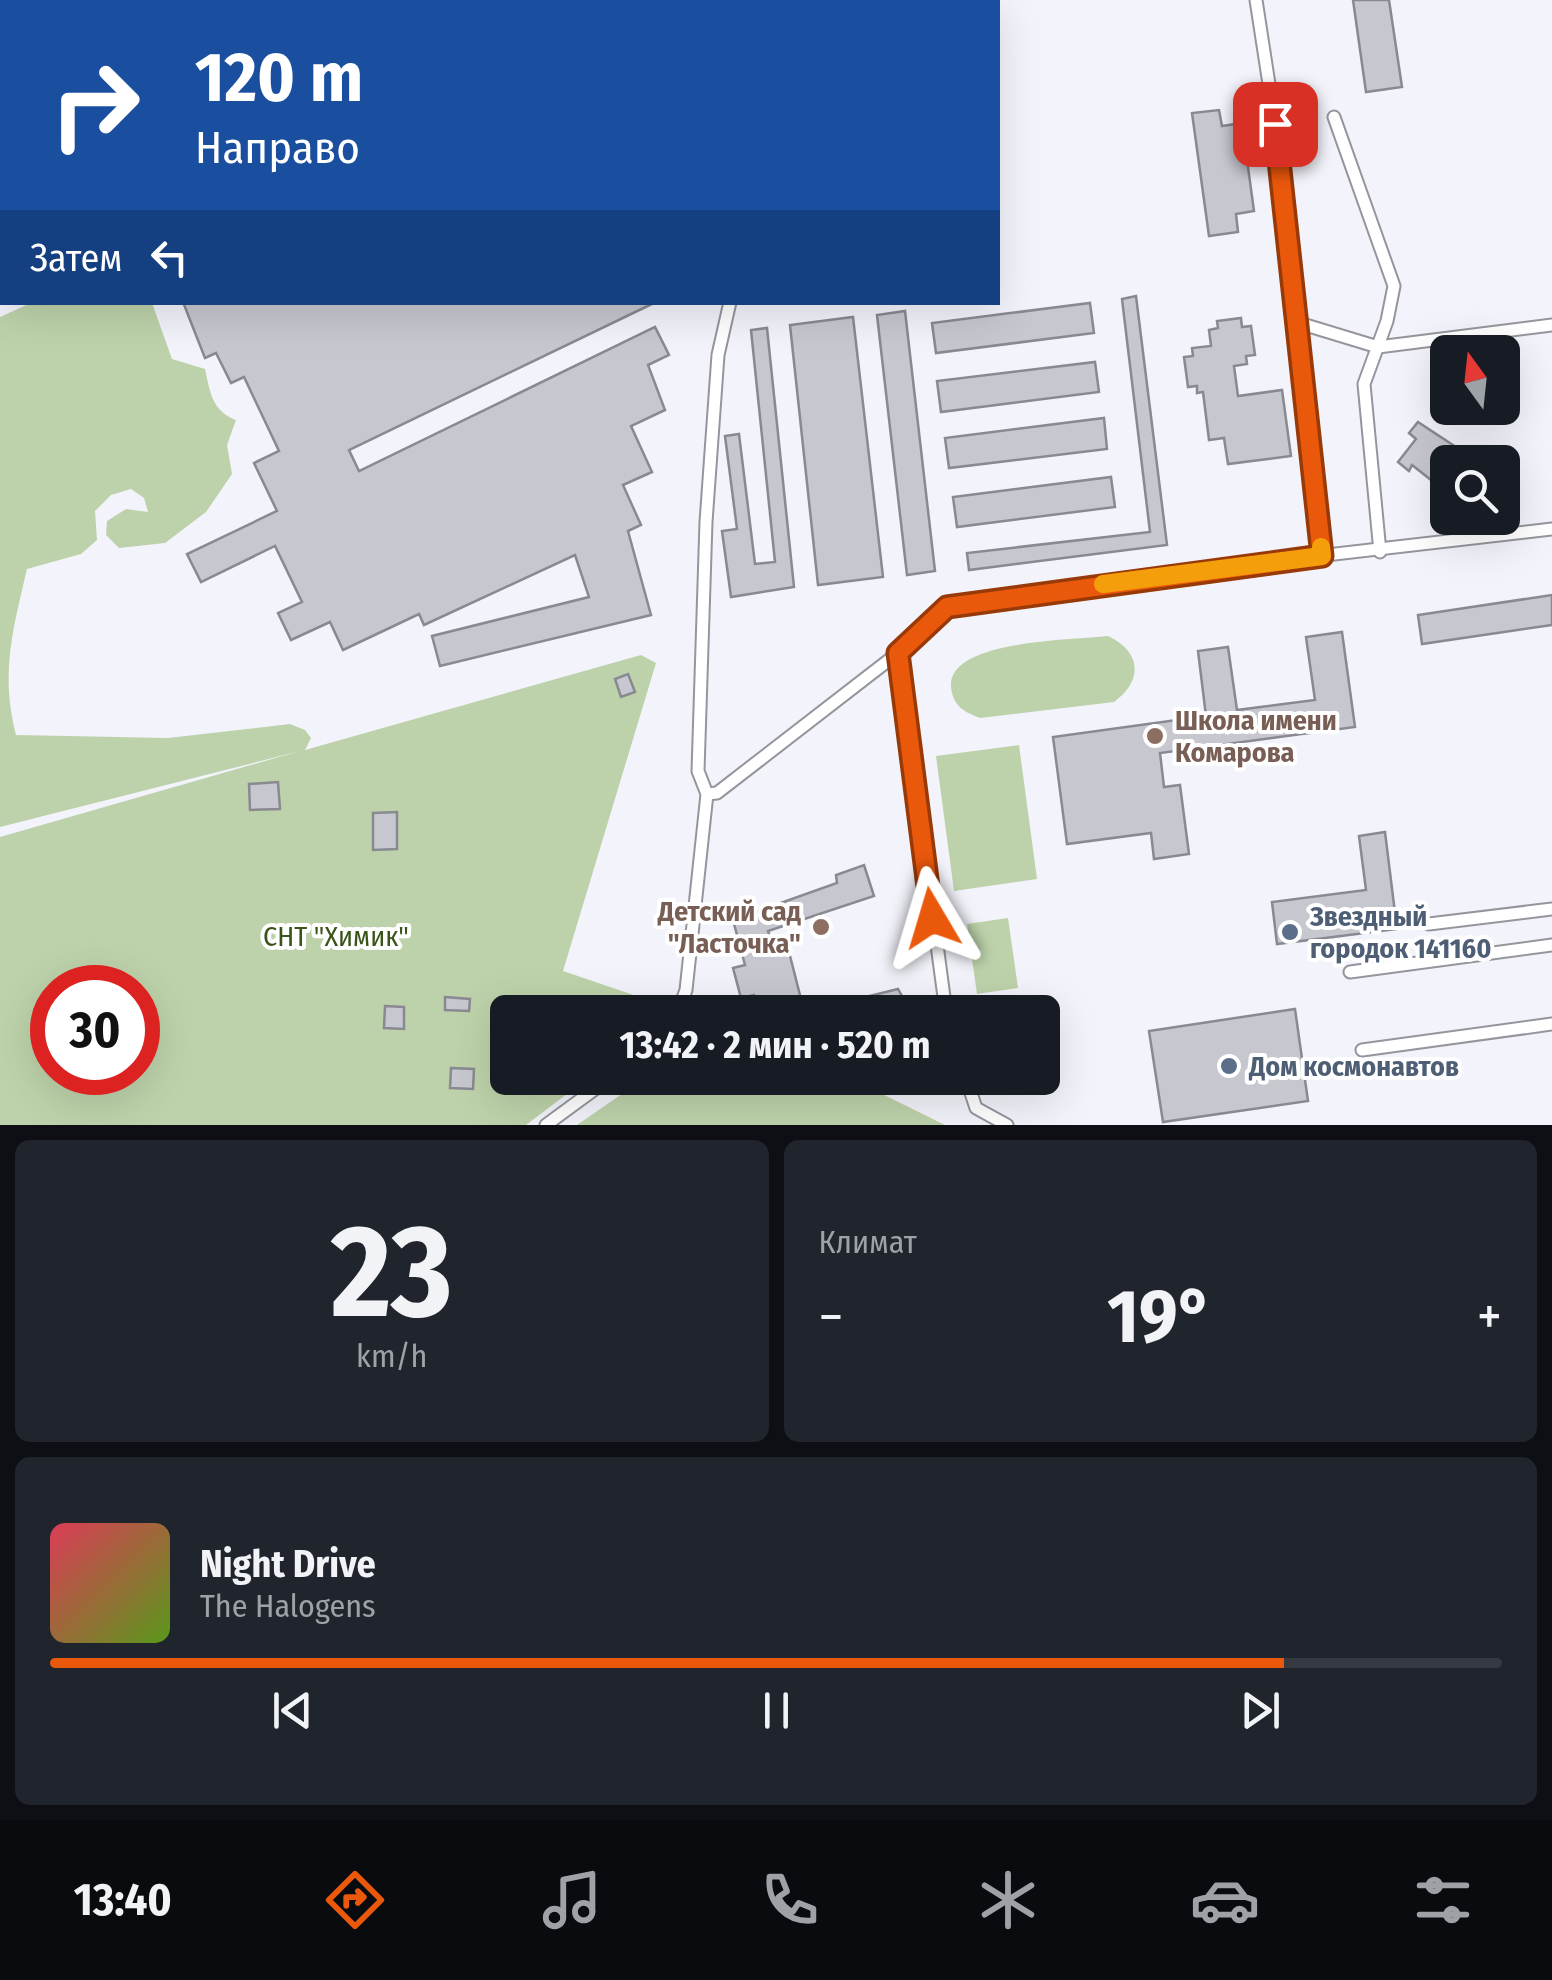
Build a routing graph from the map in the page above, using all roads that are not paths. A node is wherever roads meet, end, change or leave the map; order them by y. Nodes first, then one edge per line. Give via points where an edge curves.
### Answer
1 (1256, 0) edge
2 (1334, 117) dead end
3 (729, 305) edge
4 (1299, 323) junction
5 (1552, 325) edge
6 (1378, 347) junction
7 (1552, 529) edge
8 (1380, 552) junction
9 (1322, 556) junction
10 (898, 653) junction
11 (707, 794) junction
12 (1552, 908) edge
13 (1429, 924) dead end
14 (1552, 945) edge
15 (1350, 972) dead end
16 (684, 995) edge
17 (944, 995) edge
18 (1552, 1024) edge
19 (1362, 1050) dead end
20 (587, 1095) edge
21 (972, 1095) edge
22 (546, 1125) edge
23 (1008, 1125) edge

1 - 4 street
2 - 6 street via 1394,286
3 - 11 street via 718,355 706,522 698,771
4 - 6 street
4 - 9 street
5 - 6 street
6 - 8 street via 1363,407
7 - 8 street
8 - 9 street
9 - 10 street via 947,607
10 - 11 street via 717,793
10 - 17 street
11 - 16 street
12 - 13 street
14 - 15 street
18 - 19 street
20 - 22 street
21 - 23 street via 976,1108

